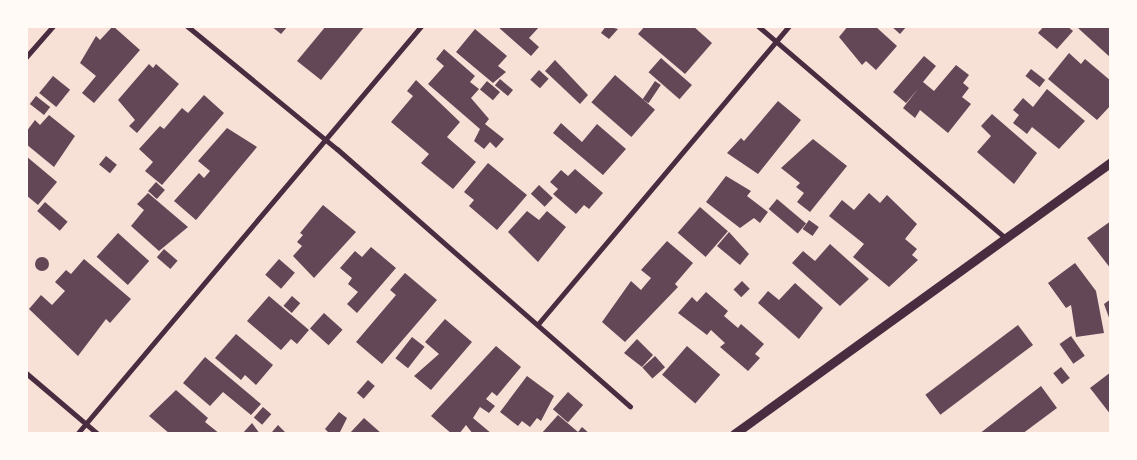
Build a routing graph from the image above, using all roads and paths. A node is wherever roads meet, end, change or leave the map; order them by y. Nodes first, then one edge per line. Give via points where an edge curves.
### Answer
1 (53, 26) edge
2 (187, 26) edge
3 (421, 26) edge
4 (758, 26) edge
5 (789, 26) edge
6 (776, 41) junction
7 (26, 58) edge
8 (324, 141) junction
9 (1111, 162) edge
10 (1005, 238) junction
11 (538, 324) junction
12 (26, 373) edge
13 (630, 406) dead end
14 (86, 423) junction
15 (77, 434) edge
16 (98, 434) edge
17 (734, 434) edge

1 - 7 street
2 - 8 street
3 - 8 street
4 - 6 street
5 - 6 street
6 - 10 street
6 - 11 street
8 - 11 street
8 - 14 street
9 - 10 street
10 - 17 street
11 - 13 street
12 - 14 street
14 - 15 street
14 - 16 street

